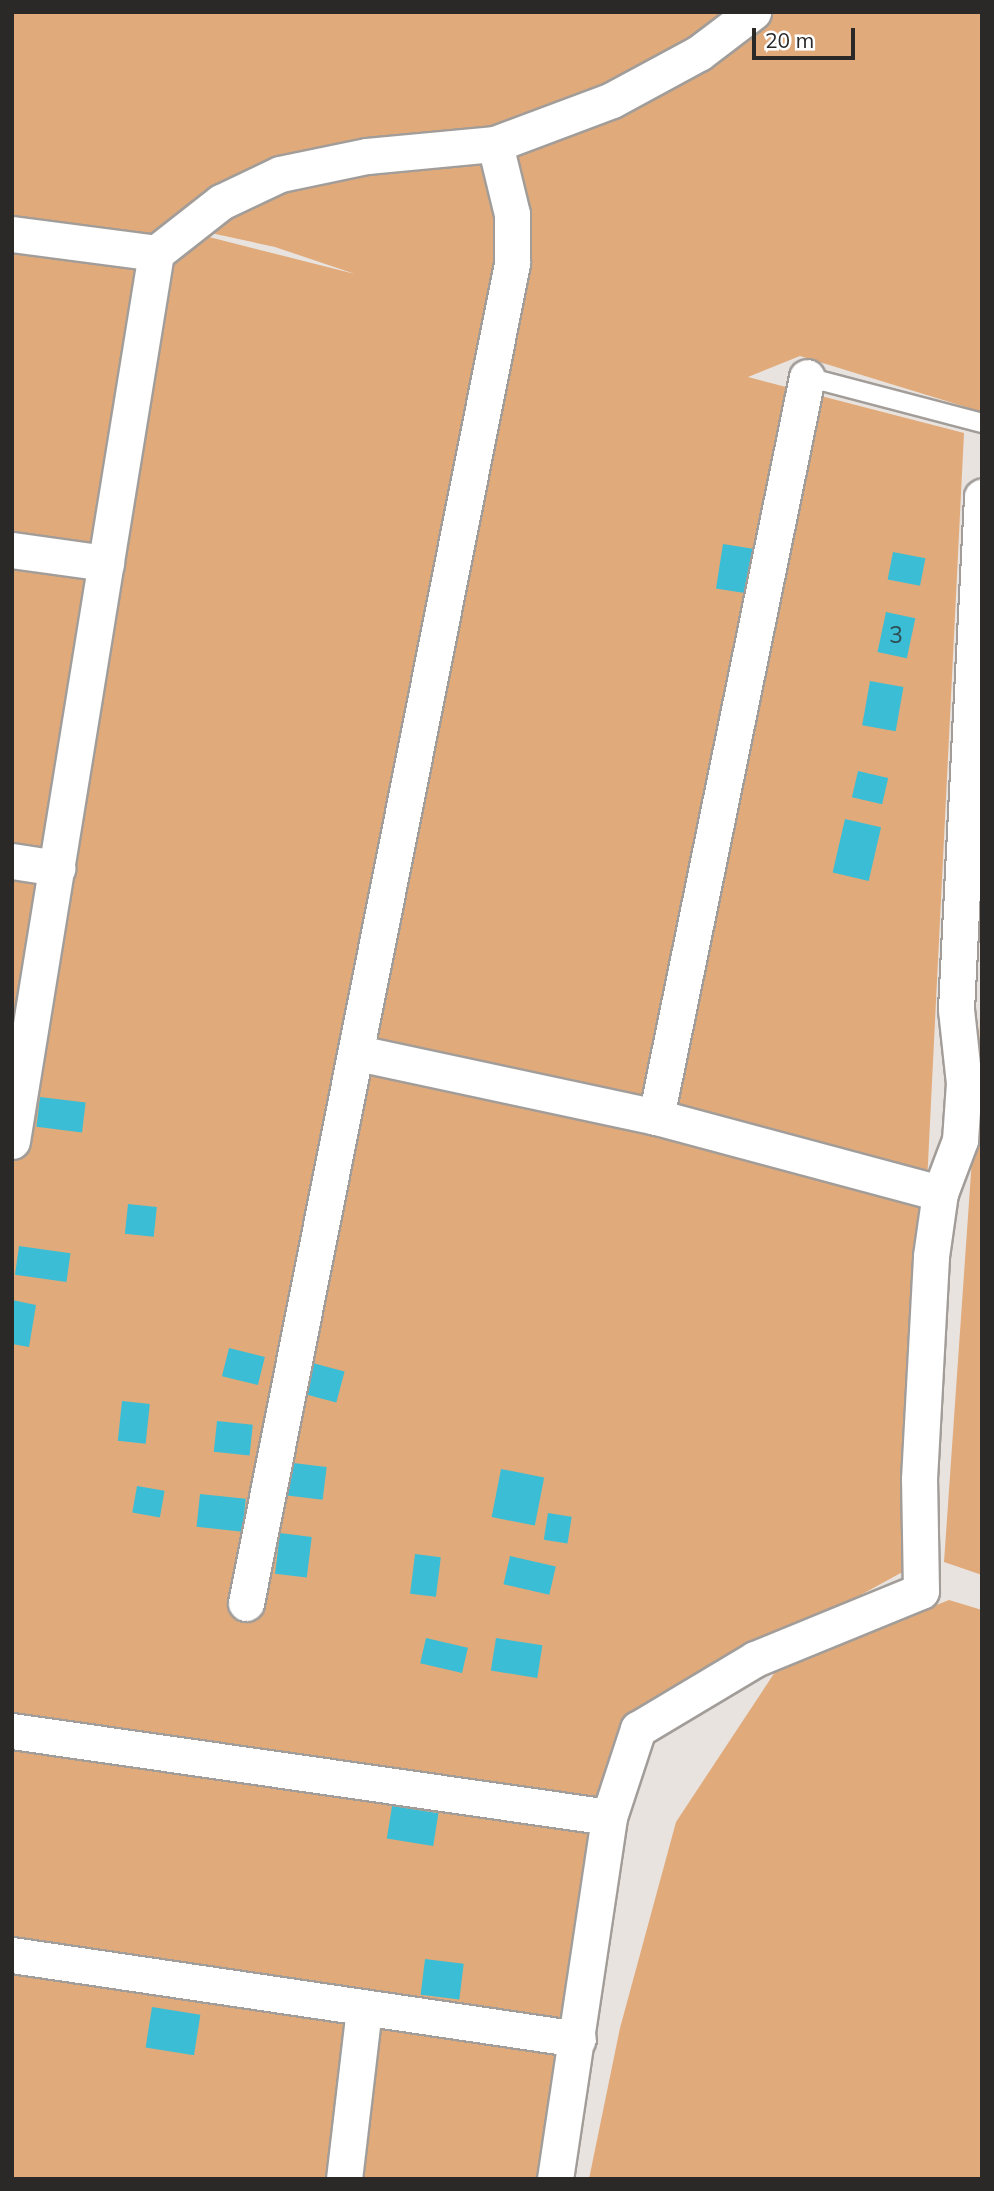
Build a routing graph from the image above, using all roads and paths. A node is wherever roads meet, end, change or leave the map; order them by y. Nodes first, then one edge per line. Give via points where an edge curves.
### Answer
1 (753, 12) edge
2 (495, 144) junction
3 (12, 234) edge
4 (156, 253) junction
5 (807, 377) joint
6 (982, 423) edge
7 (982, 497) edge
8 (12, 550) edge
9 (106, 564) junction
10 (12, 861) edge
11 (57, 868) junction
12 (358, 1052) junction
13 (656, 1117) junction
14 (12, 1142) edge
15 (940, 1193) junction
16 (246, 1603) dead end
17 (12, 1731) edge
18 (609, 1817) junction
19 (12, 1955) edge
20 (364, 2008) junction
21 (578, 2039) junction
22 (344, 2179) edge
23 (555, 2179) edge

1 - 2 street via 699,53 612,100
2 - 4 street via 368,156 280,174 220,202
2 - 12 street via 512,214 512,263
3 - 4 street
4 - 9 street
5 - 6 lane
5 - 13 street
7 - 15 street via 956,1009 964,1083 960,1140
8 - 9 street
9 - 11 street
10 - 11 street
11 - 14 street
12 - 13 street
12 - 16 street
13 - 15 street
15 - 18 street via 931,1256 919,1479 921,1591 755,1659 638,1729
17 - 18 street
18 - 21 street
19 - 20 street
20 - 21 street
20 - 22 street
21 - 23 street

